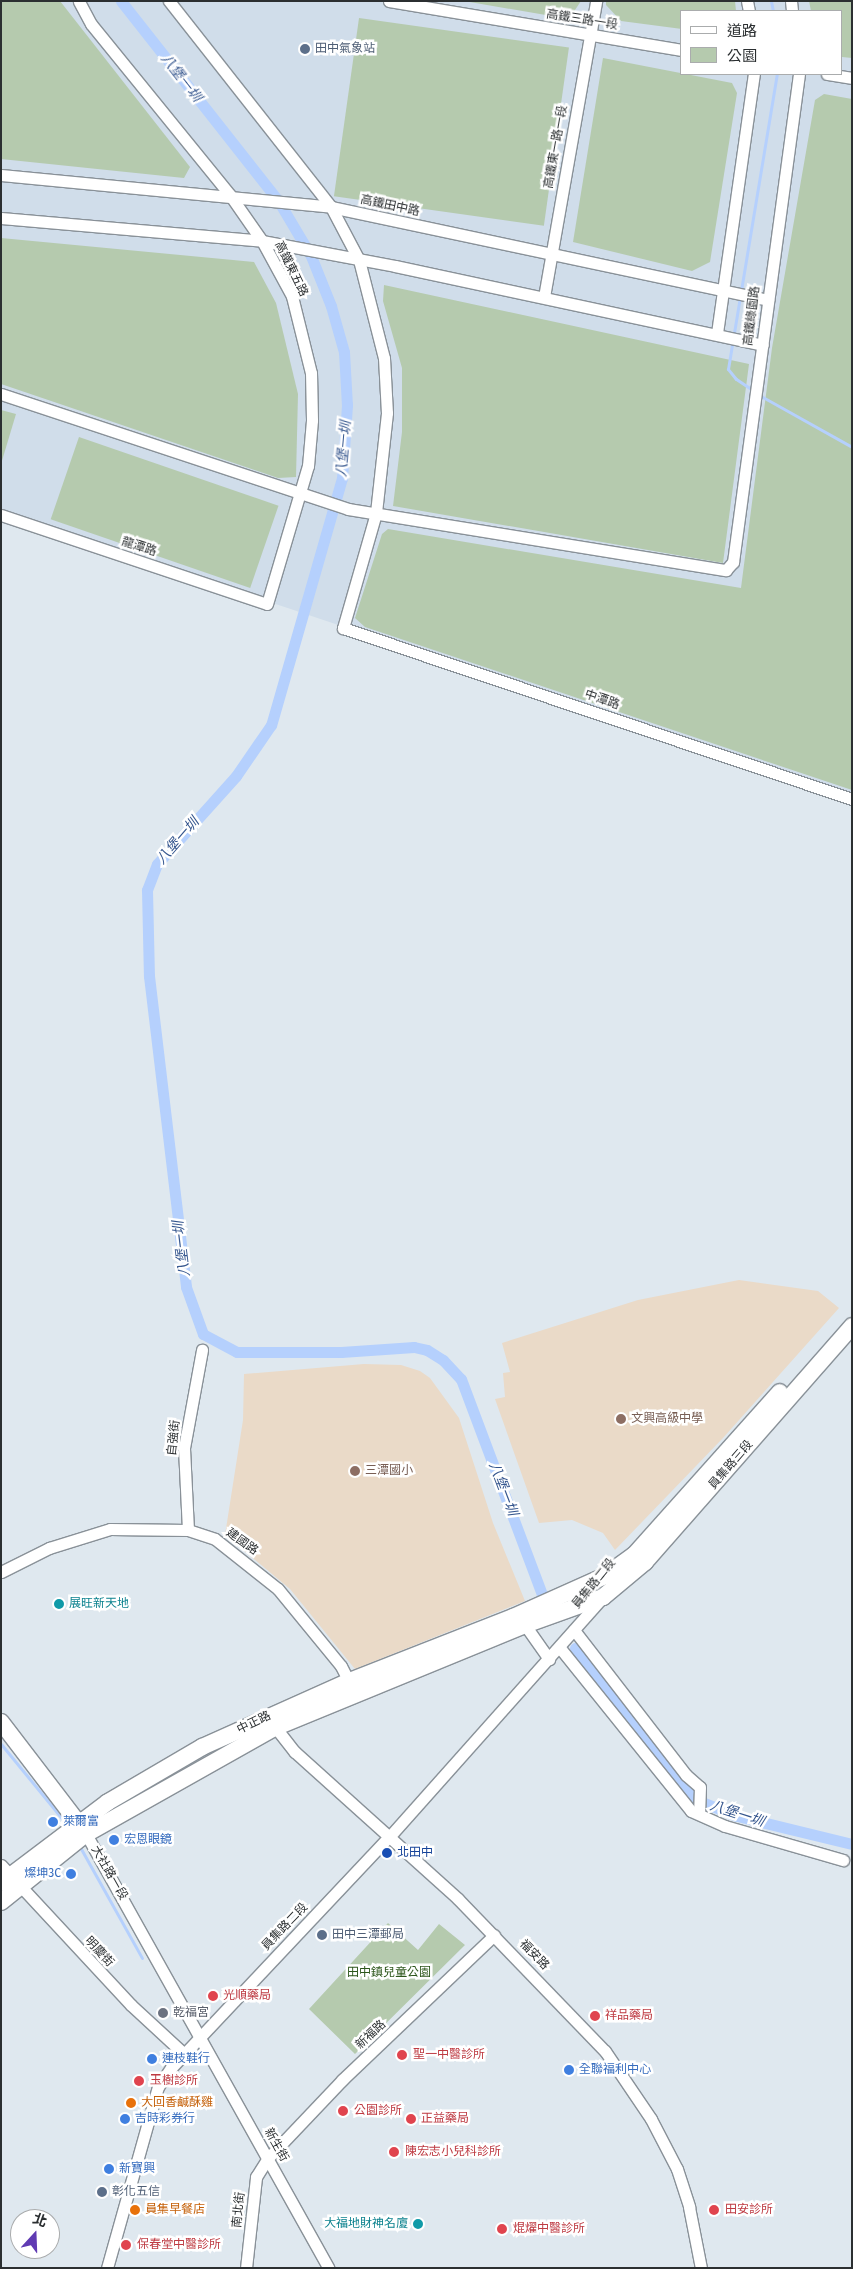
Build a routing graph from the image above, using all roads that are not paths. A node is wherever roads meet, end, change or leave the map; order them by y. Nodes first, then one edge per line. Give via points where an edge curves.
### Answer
1 (79, 1) edge
2 (169, 1) edge
3 (389, 1) edge
4 (596, 1) edge
5 (590, 35) junction
6 (680, 50) edge
7 (754, 75) edge
8 (799, 75) edge
9 (833, 75) edge
10 (852, 78) edge
11 (1, 174) edge
12 (230, 195) junction
13 (331, 207) junction
14 (1, 218) edge
15 (262, 241) junction
16 (552, 254) junction
17 (359, 260) junction
18 (722, 290) junction
19 (544, 297) junction
20 (768, 300) junction
21 (716, 333) junction
22 (763, 345) junction
23 (1, 394) edge
24 (300, 493) junction
25 (376, 512) junction
26 (1, 515) edge
27 (267, 604) joint
28 (852, 799) edge
29 (852, 1312) edge
30 (852, 1326) edge
31 (202, 1350) dead end
32 (188, 1530) junction
33 (634, 1554) junction
34 (1, 1572) edge
35 (603, 1597) junction
36 (562, 1604) junction
37 (525, 1625) junction
38 (574, 1630) junction
39 (560, 1648) junction
40 (549, 1659) junction
41 (351, 1688) junction
42 (1, 1722) edge
43 (271, 1722) junction
44 (699, 1813) junction
45 (83, 1828) junction
46 (390, 1836) junction
47 (843, 1860) dead end
48 (8, 1877) edge
49 (1, 1902) edge
50 (494, 1935) junction
51 (199, 2036) junction
52 (183, 2053) junction
53 (268, 2158) junction
54 (108, 2268) edge
55 (246, 2268) edge
56 (329, 2268) edge
57 (701, 2268) edge

1 - 12 street, 高鐵東五路 via 92,24
2 - 13 street
3 - 5 street, 高鐵三路一段
4 - 5 street, 高鐵東一路一段
5 - 6 street, 高鐵三路一段
5 - 16 street, 高鐵東一路一段
7 - 18 street
8 - 20 street, 高鐵綠園路
9 - 10 street
11 - 12 street, 高鐵田中路
12 - 13 street, 高鐵田中路
12 - 15 street, 高鐵東五路
13 - 16 street, 高鐵田中路
13 - 17 street
14 - 15 street
15 - 17 street
15 - 24 street, 高鐵東五路 via 292,296 311,373 312,420 308,466
16 - 18 street, 高鐵田中路
16 - 19 street, 高鐵東一路一段
17 - 19 street
17 - 25 street via 384,358 387,413
18 - 20 street, 高鐵田中路
18 - 21 street
19 - 21 street
20 - 22 street, 高鐵綠園路
21 - 22 street
22 - 25 street, 高鐵綠園路 via 733,562 726,570
23 - 24 street
24 - 25 street via 348,509
24 - 27 street, 高鐵東五路
25 - 28 street, 中潭路 via 343,628
26 - 27 street, 龍潭路
29 - 33 street, 員集路三段
30 - 35 street, 員集路三段 via 645,1562
31 - 32 street, 自強街 via 184,1448
32 - 34 street, 建國路 via 110,1529 49,1548
32 - 41 street, 建國路 via 215,1539 278,1589 340,1666
33 - 35 street, 員集路二段
33 - 36 street
35 - 36 street
35 - 38 street, 員集路二段
36 - 37 street, 中正路
36 - 41 street, 中正路 via 532,1610
37 - 40 street
37 - 41 street, 中正路
38 - 39 street, 員集路二段
38 - 44 street via 686,1775 700,1787
39 - 40 street, 員集路二段
39 - 44 street via 642,1753 691,1811
40 - 46 street, 員集路二段
41 - 43 street, 中正路
42 - 45 street, 大社路一段
43 - 45 street, 中正路
43 - 46 street, 福安路 via 295,1752
44 - 47 street via 725,1826
45 - 48 street, 中正路
45 - 51 street, 大社路一段
46 - 50 street, 福安路
46 - 51 street, 員集路二段
48 - 49 street, 中正路
48 - 52 street, 明慶街 via 131,2006
50 - 53 street, 新福路 via 342,2080
50 - 57 street, 福安路 via 605,2051 651,2119 677,2169 689,2207
51 - 52 street, 員集路二段
51 - 53 street, 新生街
52 - 54 street, 員集路二段 via 158,2087
53 - 55 street, 南北街 via 256,2177
53 - 56 street, 新生街

